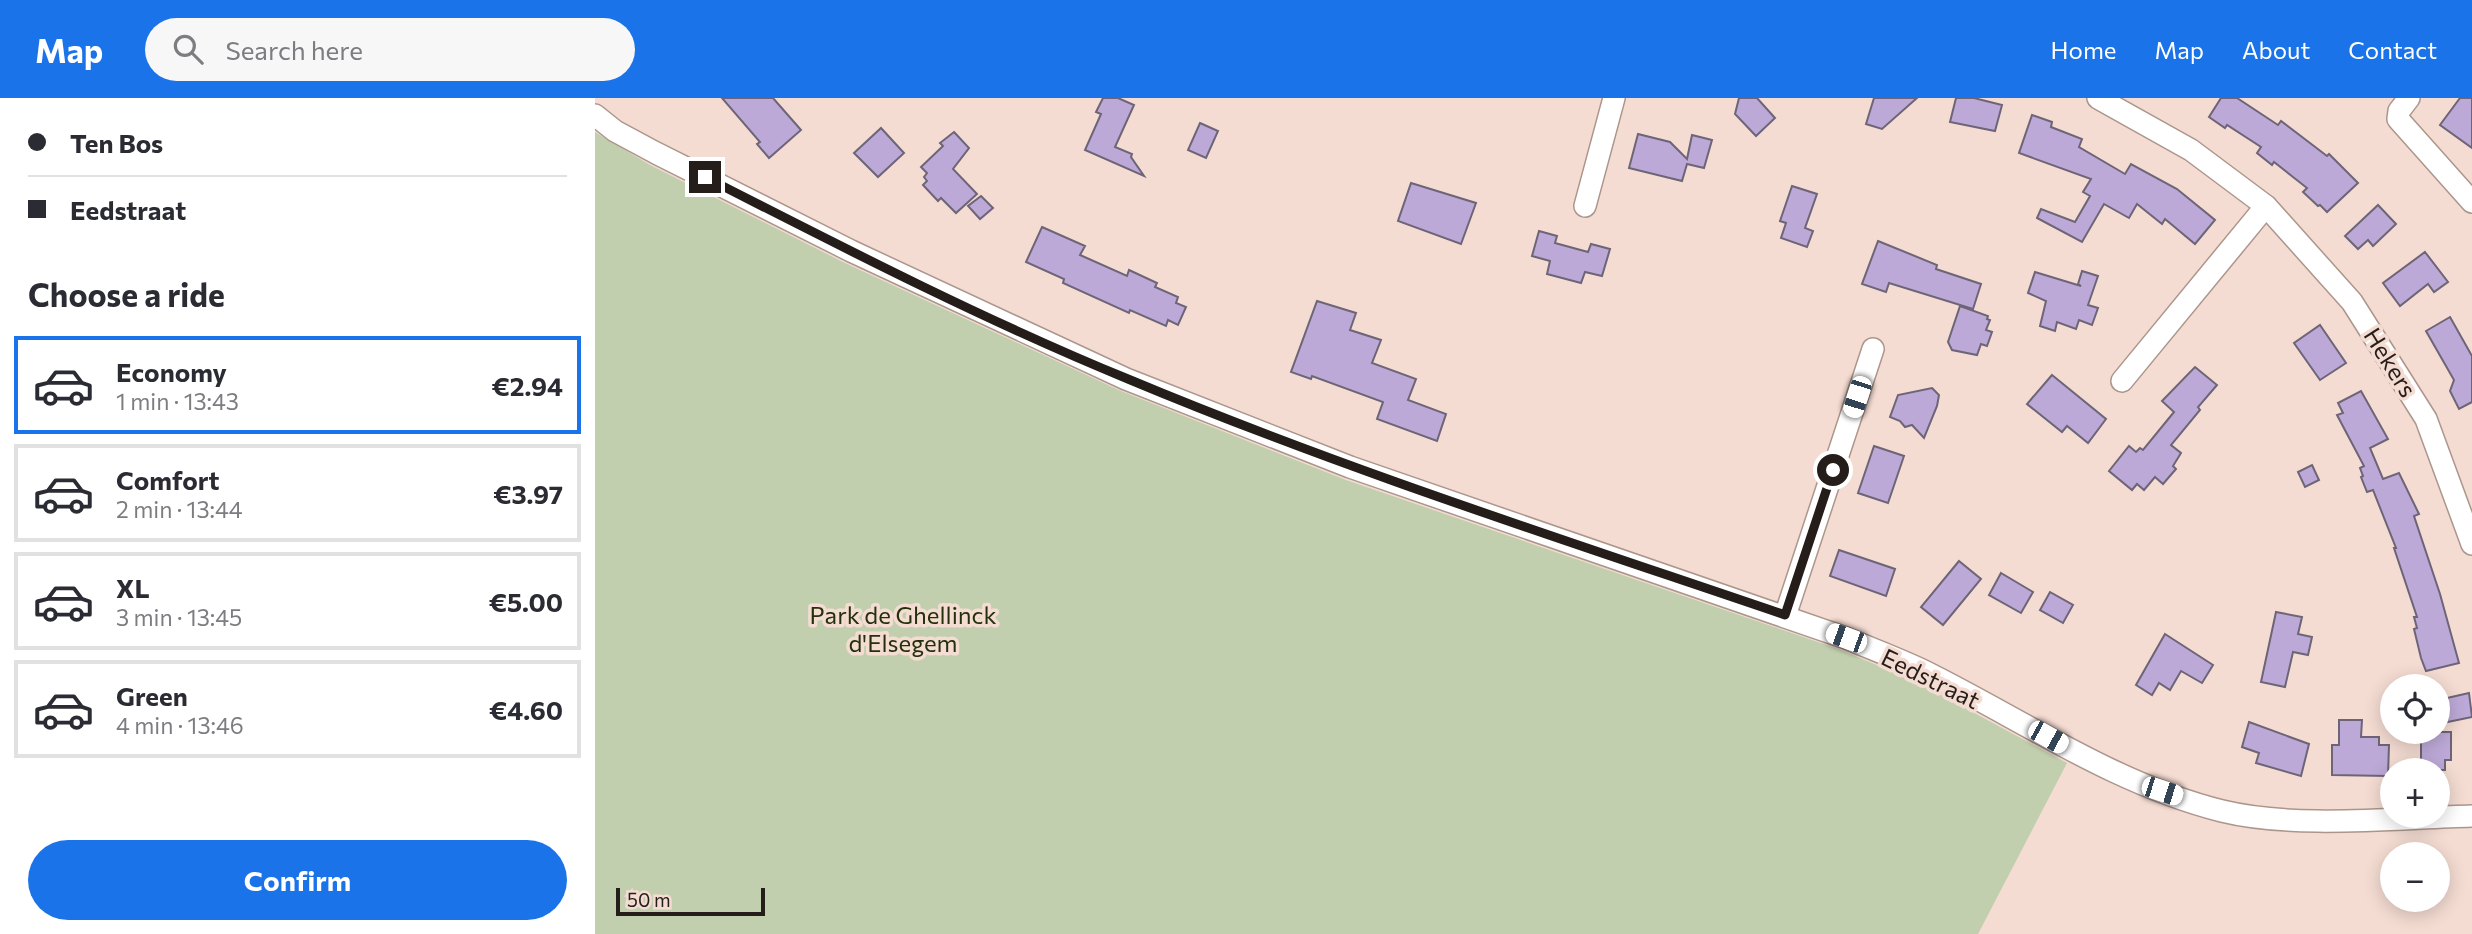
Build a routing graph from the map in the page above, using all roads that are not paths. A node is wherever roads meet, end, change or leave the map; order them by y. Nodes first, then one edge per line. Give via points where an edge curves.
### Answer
1 (1614, 98) edge
2 (2409, 98) edge
3 (2102, 99) edge
4 (595, 116) edge
5 (2472, 202) edge
6 (1585, 206) dead end
7 (2266, 206) junction
8 (1873, 349) dead end
9 (2122, 382) dead end
10 (2469, 522) edge
11 (2472, 544) edge
12 (1785, 615) junction
13 (2472, 816) edge

1 - 6 street
2 - 5 street via 2398,119
3 - 7 street, Hekers via 2191,150
4 - 12 street, Eedstraat via 656,153 851,251 1126,379 1350,467
7 - 9 street
7 - 10 street, Hekers via 2352,302 2427,419
8 - 12 street
10 - 11 street, Hekers
12 - 13 street, Eedstraat via 1923,670 2107,769 2223,811 2316,819

